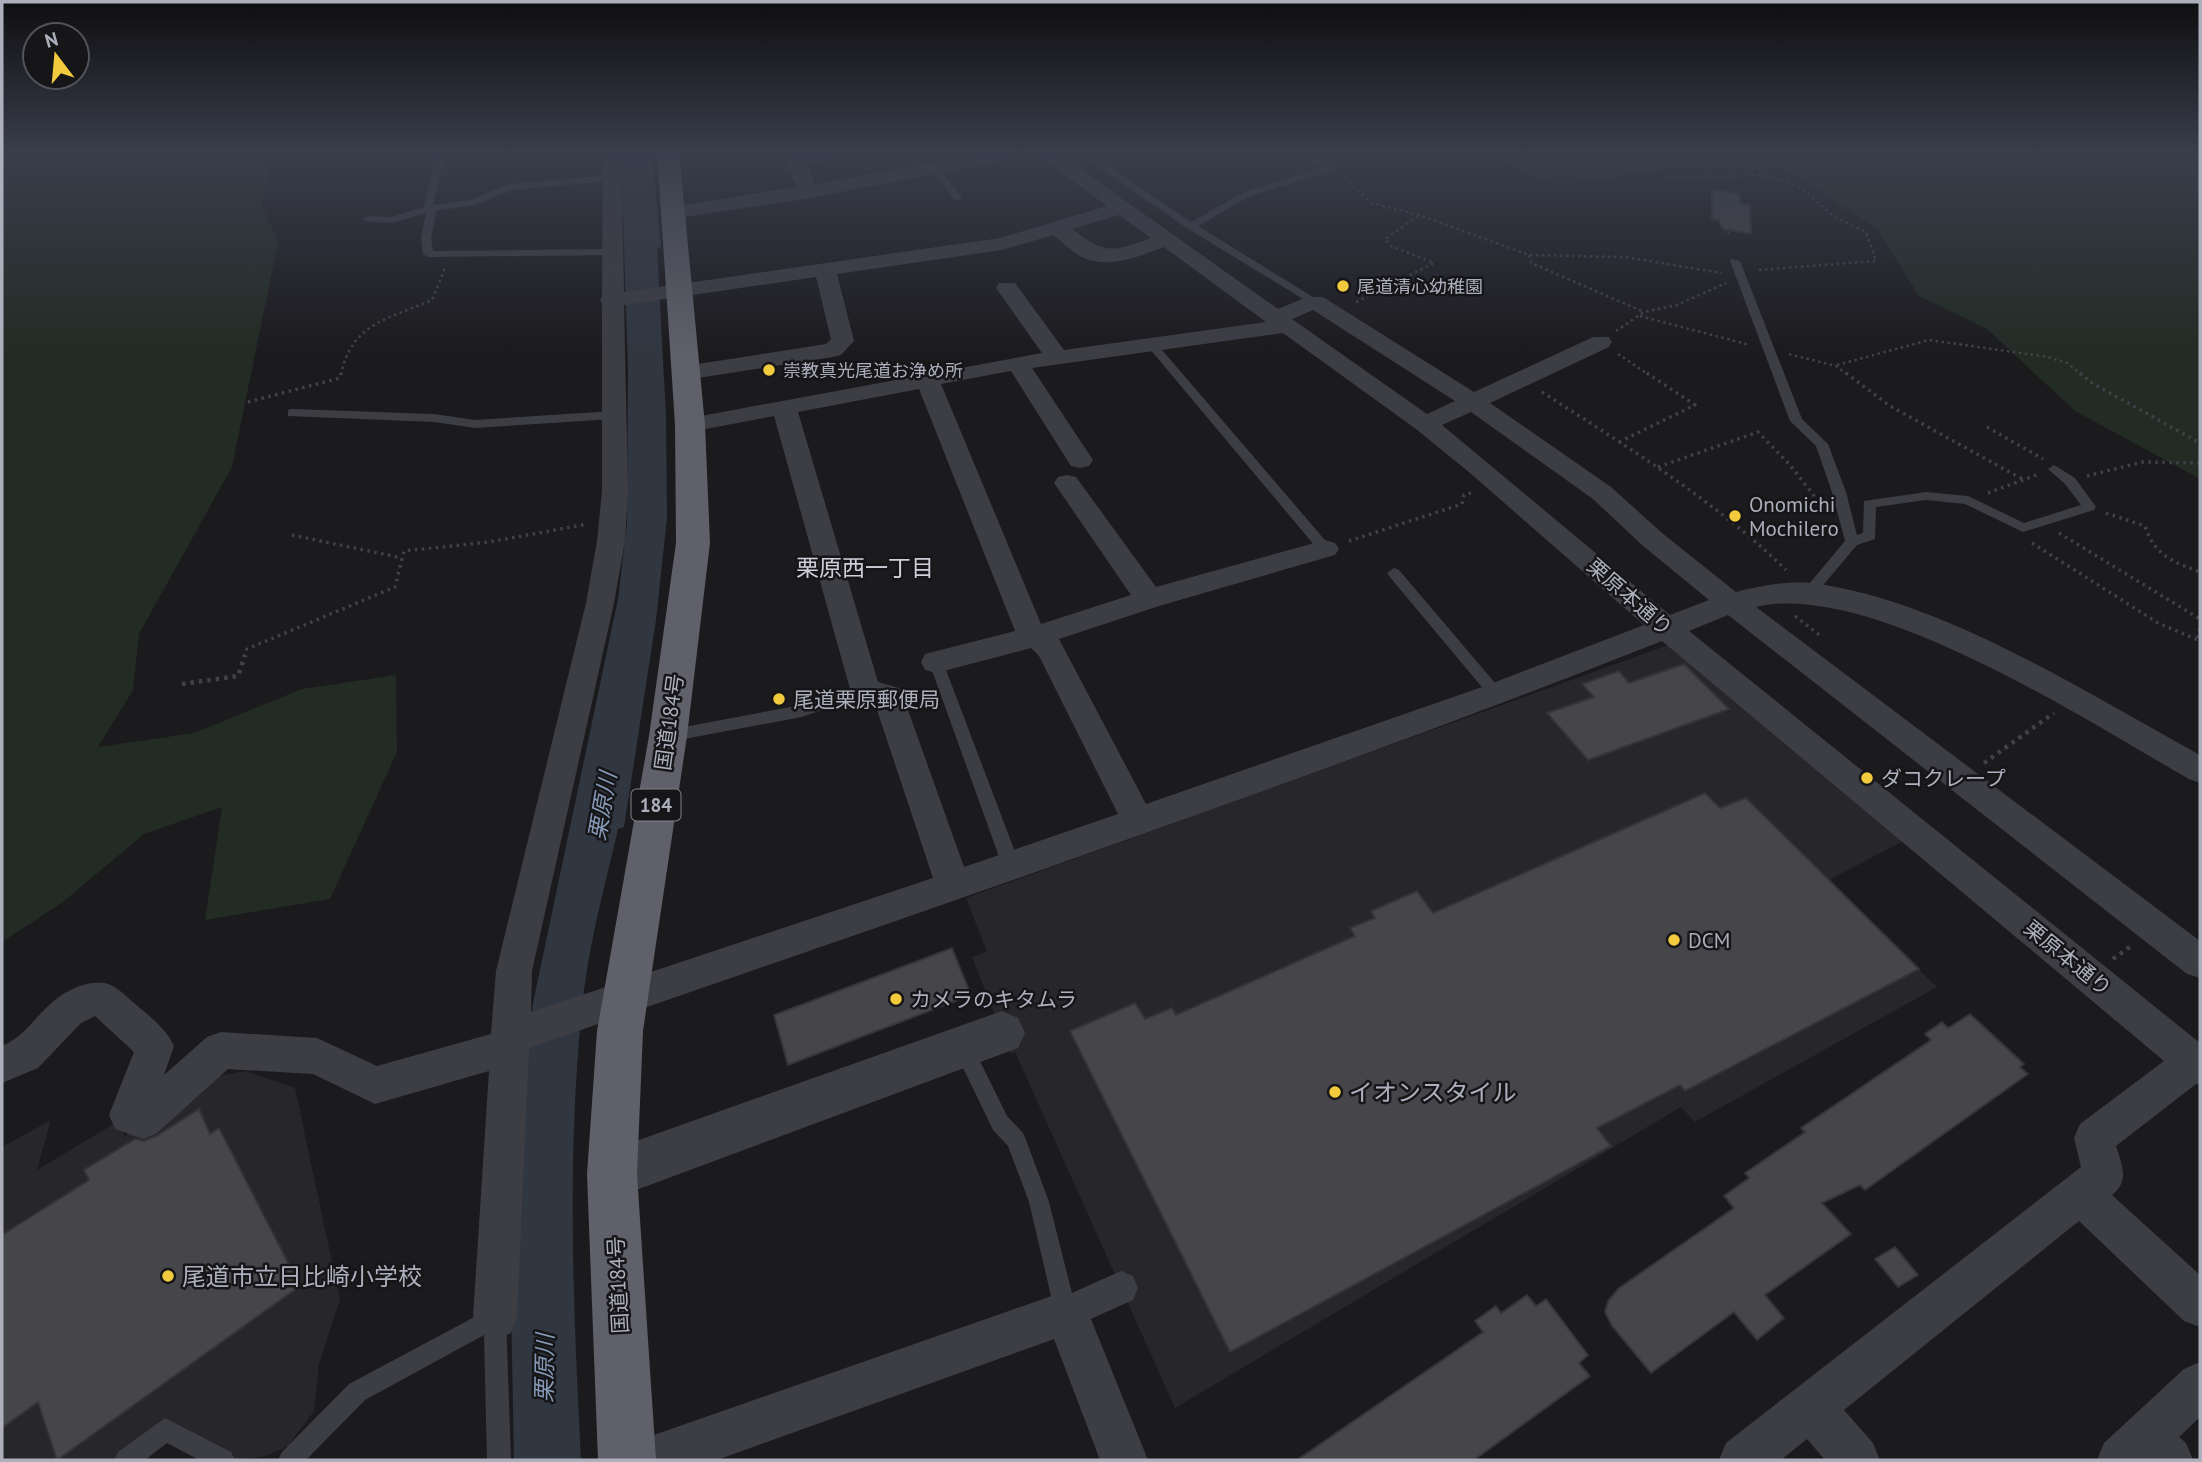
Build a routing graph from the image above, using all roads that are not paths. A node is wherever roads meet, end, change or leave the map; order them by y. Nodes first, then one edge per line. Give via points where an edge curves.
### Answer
1 (373, 219) edge
2 (395, 219) edge
3 (431, 219) edge
4 (611, 219) edge
5 (672, 219) edge
6 (1085, 219) edge
7 (1136, 219) edge
8 (1181, 219) edge
9 (1203, 219) edge
10 (1191, 226) junction
11 (1057, 228) junction
12 (1165, 240) junction
13 (611, 251) junction
14 (1735, 261) dead end
15 (825, 270) junction
16 (1007, 288) dead end
17 (669, 292) junction
18 (618, 299) junction
19 (1324, 308) junction
20 (1280, 322) junction
21 (1601, 342) road end
22 (1153, 346) junction
23 (1058, 358) junction
24 (1017, 363) junction
25 (685, 373) junction
26 (926, 379) junction
27 (1472, 401) junction
28 (784, 407) junction
29 (292, 413) dead end
30 (614, 415) junction
31 (1426, 424) junction
32 (690, 425) junction
33 (2054, 469) road end
34 (1851, 536) junction
35 (1325, 549) joint
36 (1394, 573) dead end
37 (1809, 593) junction
38 (1149, 599) junction
39 (1731, 603) junction
40 (1667, 629) junction
41 (1036, 636) junction
42 (936, 662) joint
43 (865, 690) junction
44 (1496, 694) junction
45 (668, 736) junction
46 (2200, 770) edge
47 (1138, 821) junction
48 (1011, 865) junction
49 (953, 886) junction
50 (2200, 961) edge
51 (609, 1003) junction
52 (514, 1039) junction
53 (983, 1040) joint
54 (2, 1065) edge
55 (2197, 1065) edge
56 (612, 1174) junction
57 (2080, 1194) junction
58 (1097, 1299) junction
59 (2200, 1305) edge
60 (495, 1317) junction
61 (2200, 1385) edge
62 (1810, 1406) junction
63 (2145, 1453) edge
64 (126, 1460) edge
65 (223, 1460) edge
66 (290, 1460) edge
67 (499, 1460) edge
68 (627, 1460) edge
69 (651, 1460) edge
70 (1124, 1460) edge
71 (1743, 1460) edge
72 (1856, 1460) edge

1 - 2 lane
3 - 13 lane via 428,254
4 - 13 street
5 - 17 highway, 国道184号 / 184
6 - 11 street
7 - 12 street, 栗原本通り
8 - 10 lane
9 - 10 lane
10 - 19 lane
11 - 12 street via 1091,253 1119,256
11 - 15 street via 1002,244
12 - 20 street, 栗原本通り
13 - 18 street
14 - 34 lane via 1796,421 1822,444
15 - 17 street
15 - 25 street via 842,341 833,350
16 - 23 street
17 - 18 street
17 - 25 highway, 国道184号 / 184
18 - 30 street
19 - 20 street
19 - 27 street
20 - 22 street
20 - 31 street, 栗原本通り
21 - 27 street
22 - 23 street
22 - 35 lane
23 - 24 street
24 - 26 street
24 - 38 street via 1073,472
25 - 32 highway, 国道184号 / 184
26 - 28 street
26 - 41 street via 1028,629
27 - 31 street
27 - 39 street via 1602,493
28 - 32 street
28 - 43 street
29 - 30 lane via 434,418 475,424
30 - 52 street via 613,520 586,668 514,971
31 - 40 street, 栗原本通り
32 - 45 highway, 国道184号 / 184 via 693,543
33 - 34 lane via 2070,481 2089,507 2023,528 1968,500 1926,496 1869,504 1870,536
34 - 37 lane via 1825,579
35 - 38 street
36 - 44 lane
37 - 39 street via 1768,594
37 - 46 street via 1870,606 1932,629 2017,668
38 - 41 street
39 - 40 street
39 - 50 street
40 - 44 street
40 - 55 street, 栗原本通り
41 - 42 street
41 - 47 street via 1051,649
42 - 48 lane
43 - 45 lane via 802,711
43 - 49 street via 888,696
44 - 47 street
45 - 51 highway, 国道184号 / 184
47 - 48 street
48 - 49 street
49 - 51 street
51 - 52 street
51 - 56 highway, 国道184号 / 184 via 620,1031
52 - 54 street via 375,1085 317,1056 221,1050 143,1119 129,1115 155,1046 102,998 82,1000 59,1017 25,1055
52 - 60 street
53 - 56 street
53 - 58 lane via 1000,1123 1016,1140 1039,1202
55 - 57 street via 2094,1138 2104,1175
56 - 68 highway, 国道184号 / 184
57 - 59 street
57 - 62 street
58 - 69 street
58 - 70 street
60 - 66 lane via 358,1392
60 - 67 lane
61 - 63 street
62 - 71 street
62 - 72 street
64 - 65 lane via 165,1430

